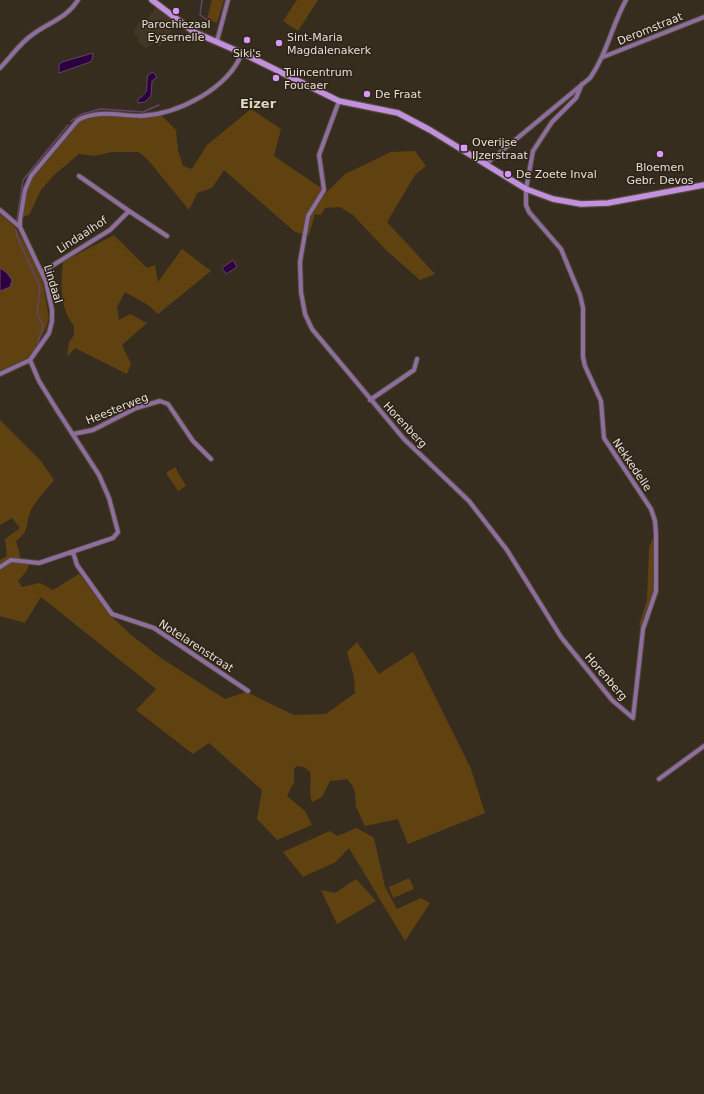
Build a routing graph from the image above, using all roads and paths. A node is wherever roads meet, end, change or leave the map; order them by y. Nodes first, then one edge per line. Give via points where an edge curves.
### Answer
1 (78, 0) edge
2 (152, 0) edge
3 (228, 0) edge
4 (626, 0) edge
5 (704, 17) edge
6 (218, 41) junction
7 (242, 53) junction
8 (603, 57) junction
9 (0, 68) edge
10 (582, 84) junction
11 (339, 101) junction
12 (486, 164) junction
13 (79, 176) dead end
14 (704, 185) edge
15 (526, 189) junction
16 (0, 210) edge
17 (129, 210) junction
18 (20, 227) junction
19 (167, 236) dead end
20 (42, 272) junction
21 (417, 359) dead end
22 (30, 360) junction
23 (0, 374) edge
24 (370, 400) junction
25 (73, 434) junction
26 (211, 459) dead end
27 (73, 552) junction
28 (0, 567) edge
29 (248, 691) dead end
30 (633, 718) joint
31 (704, 746) edge
32 (659, 779) dead end

1 - 9 street via 72,10 64,16 30,36
2 - 6 street via 194,32
3 - 6 street
4 - 8 street via 613,25
5 - 8 street, Deromstraat
6 - 7 street
7 - 11 street
7 - 18 street via 236,67 227,77 183,106 154,115 107,112 78,120 31,176 25,190
8 - 10 street via 590,78
10 - 12 street
10 - 15 street, Nekkedelle via 576,98 552,122 533,151
11 - 12 street via 398,113
11 - 24 street, Horenberg via 319,155 324,190 308,216 304,232 300,262 301,292 305,314 312,329
12 - 15 street
13 - 17 street
14 - 15 street via 595,204 571,203
15 - 30 street, Nekkedelle via 526,205 529,212 561,249 580,295 584,308 583,357 601,401 604,438 651,509 655,521 656,591 643,629
16 - 18 street
17 - 19 street
17 - 20 street, Lindaalhof via 110,230
18 - 20 street, Lindaal
20 - 22 street, Lindaal via 50,298 52,321 49,333
21 - 24 street via 414,370
22 - 23 street
22 - 25 street via 39,381
24 - 30 street, Horenberg via 404,439 469,501 507,550 561,637 612,700
25 - 26 street, Heesterweg via 93,430 136,408 160,401 168,404 194,441
25 - 27 street via 105,487 118,529 113,538
27 - 28 street via 39,563 11,560
27 - 29 street, Notelarenstraat via 77,565 112,614 154,628
31 - 32 street

